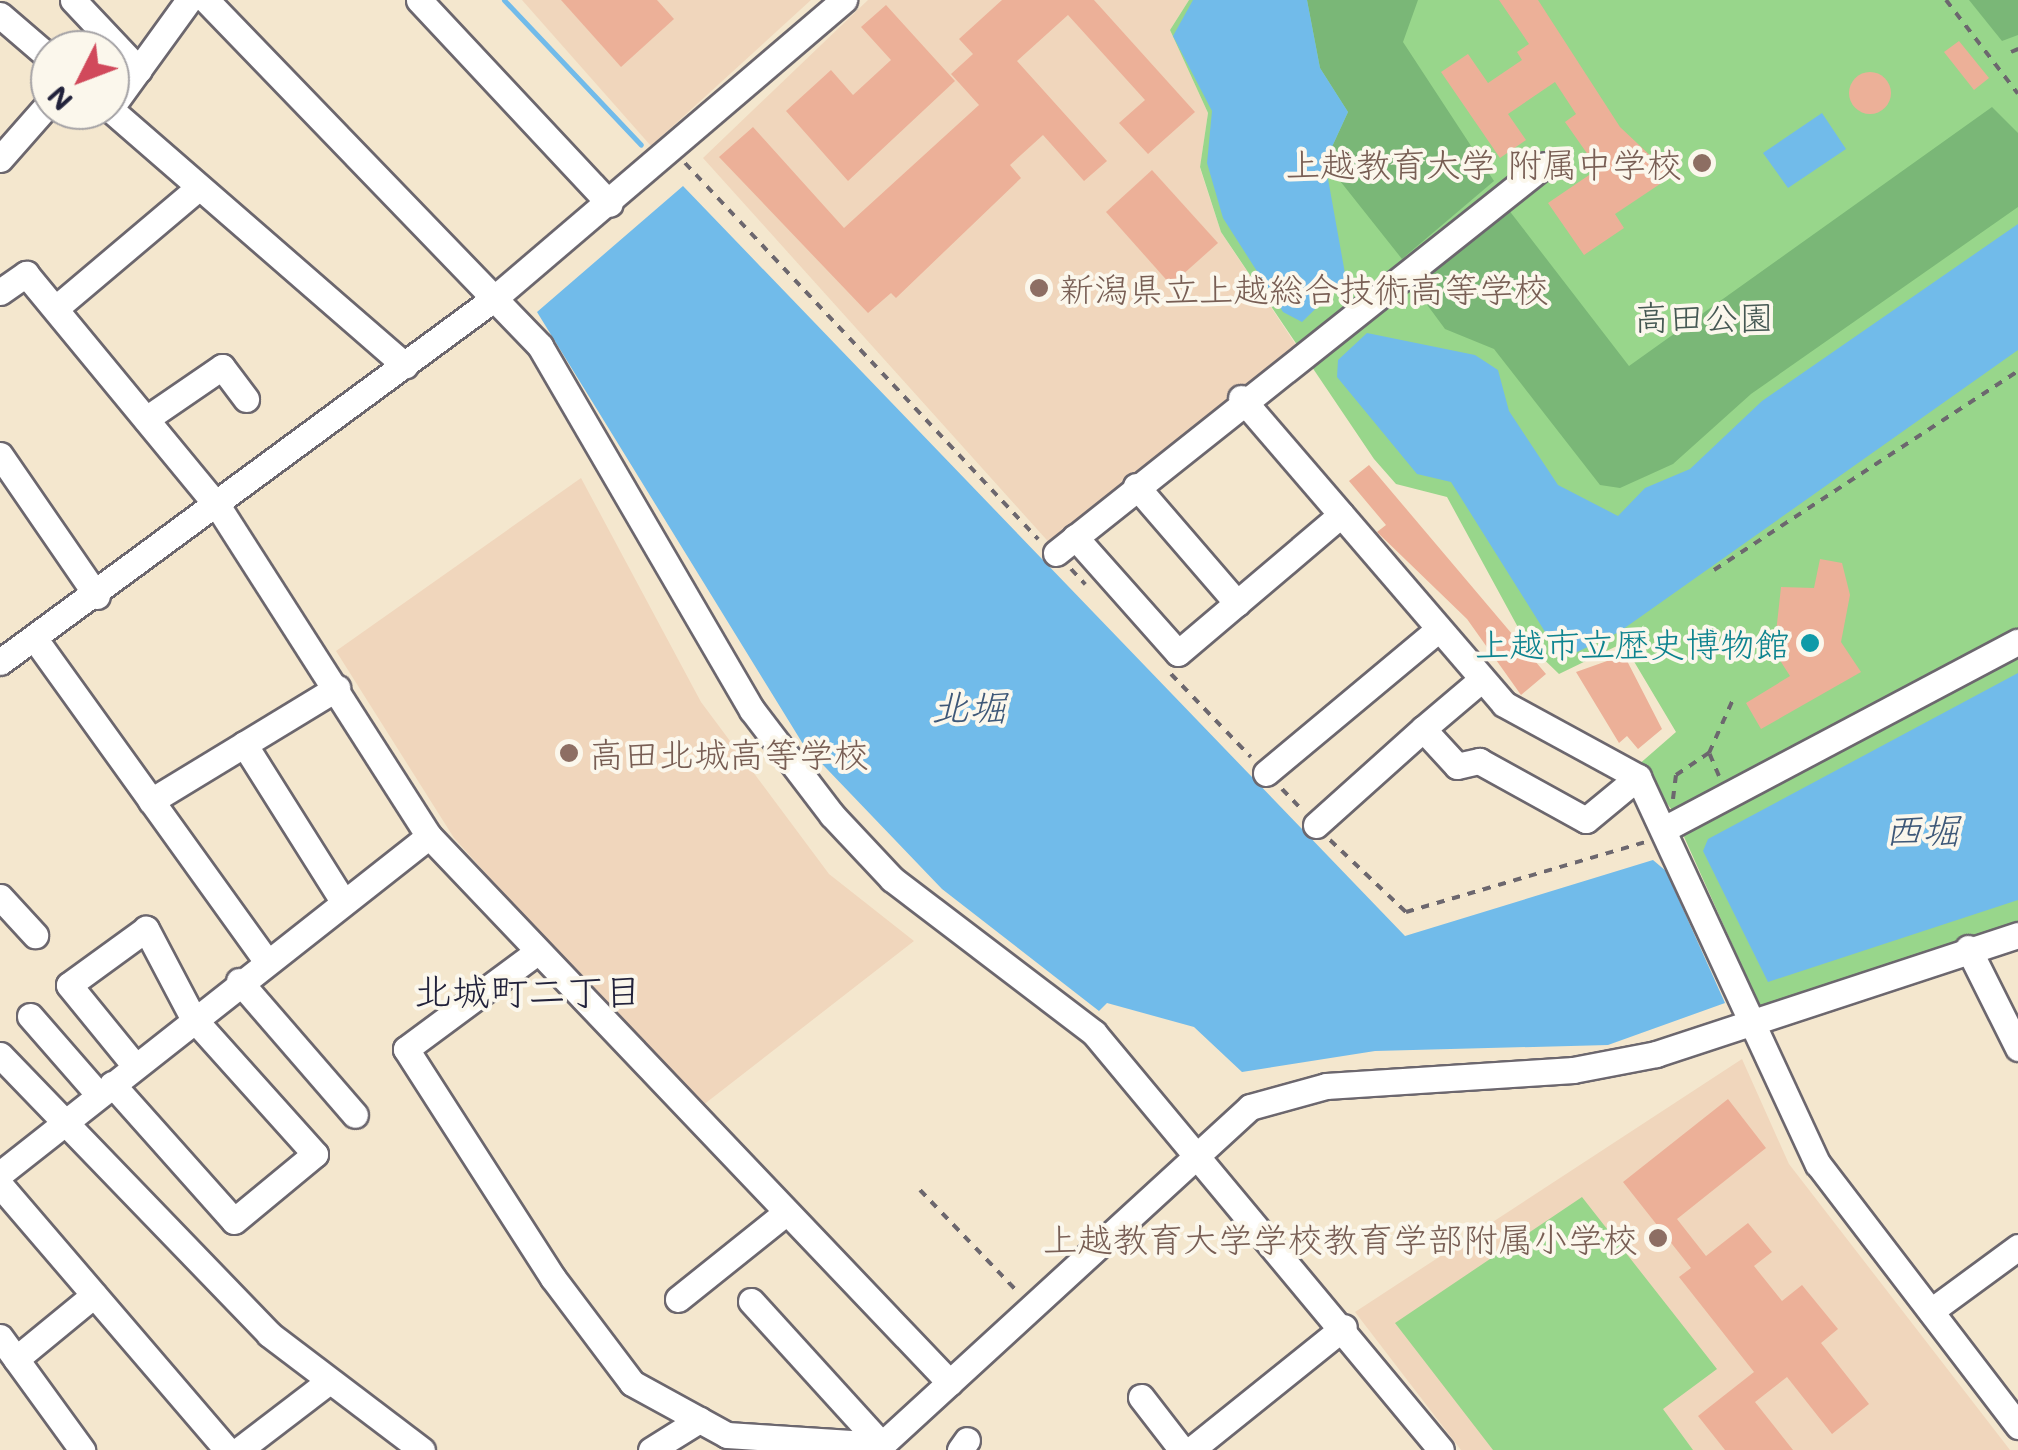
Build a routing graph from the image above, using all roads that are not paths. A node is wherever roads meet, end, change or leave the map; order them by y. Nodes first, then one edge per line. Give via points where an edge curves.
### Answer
1 (73, 0) edge
2 (189, 0) edge
3 (206, 0) edge
4 (419, 0) edge
5 (844, 0) edge
6 (0, 15) edge
7 (30, 41) edge
8 (139, 70) junction
9 (130, 82) edge
10 (30, 124) edge
11 (130, 127) edge
12 (0, 158) edge
13 (1544, 165) dead end
14 (198, 188) junction
15 (610, 204) junction
16 (0, 292) edge
17 (496, 297) junction
18 (56, 308) junction
19 (405, 364) junction
20 (246, 398) dead end
21 (1240, 398) junction
22 (146, 419) junction
23 (0, 455) edge
24 (1136, 486) junction
25 (219, 508) junction
26 (1341, 514) junction
27 (98, 596) junction
28 (1237, 603) junction
29 (1439, 629) junction
30 (34, 639) junction
31 (2018, 642) edge
32 (0, 662) edge
33 (1482, 679) junction
34 (337, 688) junction
35 (1423, 729) junction
36 (244, 744) junction
37 (1266, 773) dead end
38 (1638, 777) junction
39 (151, 800) junction
40 (1670, 819) junction
41 (1316, 824) dead end
42 (429, 836) junction
43 (0, 897) edge
44 (343, 901) junction
45 (2018, 935) edge
46 (36, 936) dead end
47 (1968, 948) junction
48 (533, 954) junction
49 (266, 960) junction
50 (239, 981) junction
51 (30, 1016) dead end
52 (193, 1018) junction
53 (1756, 1022) junction
54 (2018, 1048) edge
55 (0, 1055) edge
56 (134, 1066) junction
57 (106, 1089) junction
58 (355, 1114) dead end
59 (65, 1122) junction
60 (1204, 1154) junction
61 (0, 1174) edge
62 (0, 1185) edge
63 (784, 1215) junction
64 (2018, 1247) edge
65 (94, 1295) junction
66 (678, 1299) dead end
67 (750, 1301) dead end
68 (1931, 1311) junction
69 (1344, 1327) junction
70 (0, 1337) edge
71 (16, 1359) junction
72 (328, 1382) junction
73 (950, 1383) junction
74 (1142, 1397) dead end
75 (699, 1420) junction
76 (2018, 1426) edge
77 (879, 1448) edge
78 (82, 1450) edge
79 (227, 1450) edge
80 (239, 1450) edge
81 (422, 1450) edge
82 (652, 1450) edge
83 (1182, 1450) edge
84 (1191, 1450) edge
85 (1441, 1450) edge

1 - 8 street
2 - 8 street
3 - 17 street
4 - 15 street
5 - 15 street
6 - 7 street
8 - 9 street
10 - 12 street
11 - 14 street
13 - 21 street
14 - 18 street
14 - 19 street
15 - 17 street
16 - 18 street via 26,274
17 - 19 street
17 - 60 street via 540,346 752,710 832,815 892,879 1094,1034
18 - 22 street
19 - 25 street
20 - 22 street via 222,367
21 - 24 street
21 - 26 street
22 - 25 street
23 - 27 street
24 - 28 street
24 - 28 street via 1065,545 1178,653
25 - 27 street
25 - 34 street
26 - 28 street
26 - 29 street
27 - 30 street
29 - 33 street
29 - 37 street
30 - 32 street
30 - 39 street
31 - 40 street
33 - 35 street
33 - 38 street via 1509,707
34 - 36 street
34 - 42 street
35 - 38 street via 1457,766 1479,761 1586,820
35 - 41 street
36 - 39 street
36 - 44 street
38 - 40 street
39 - 49 street
40 - 53 street
42 - 44 street
42 - 48 street
43 - 46 street
44 - 49 street
45 - 47 street
47 - 53 street
47 - 54 street
48 - 63 street
48 - 75 street via 412,1036 409,1059 632,1383
49 - 50 street
50 - 52 street
50 - 58 street
51 - 57 street
52 - 56 street
52 - 56 street via 146,929 69,985
52 - 57 street via 315,1154 234,1221
53 - 60 street via 1573,1070 1311,1088 1242,1111
53 - 68 street via 1818,1164
55 - 59 street
56 - 57 street
57 - 59 street
59 - 61 street
59 - 72 street via 269,1334
60 - 69 street
60 - 73 street
62 - 65 street
63 - 66 street
63 - 73 street
64 - 68 street
65 - 71 street
65 - 79 street
67 - 77 street
68 - 76 street
69 - 84 street
69 - 85 street
70 - 71 street
71 - 78 street
72 - 80 street
72 - 81 street
73 - 77 street
74 - 83 street
75 - 77 street via 728,1435
75 - 82 street

